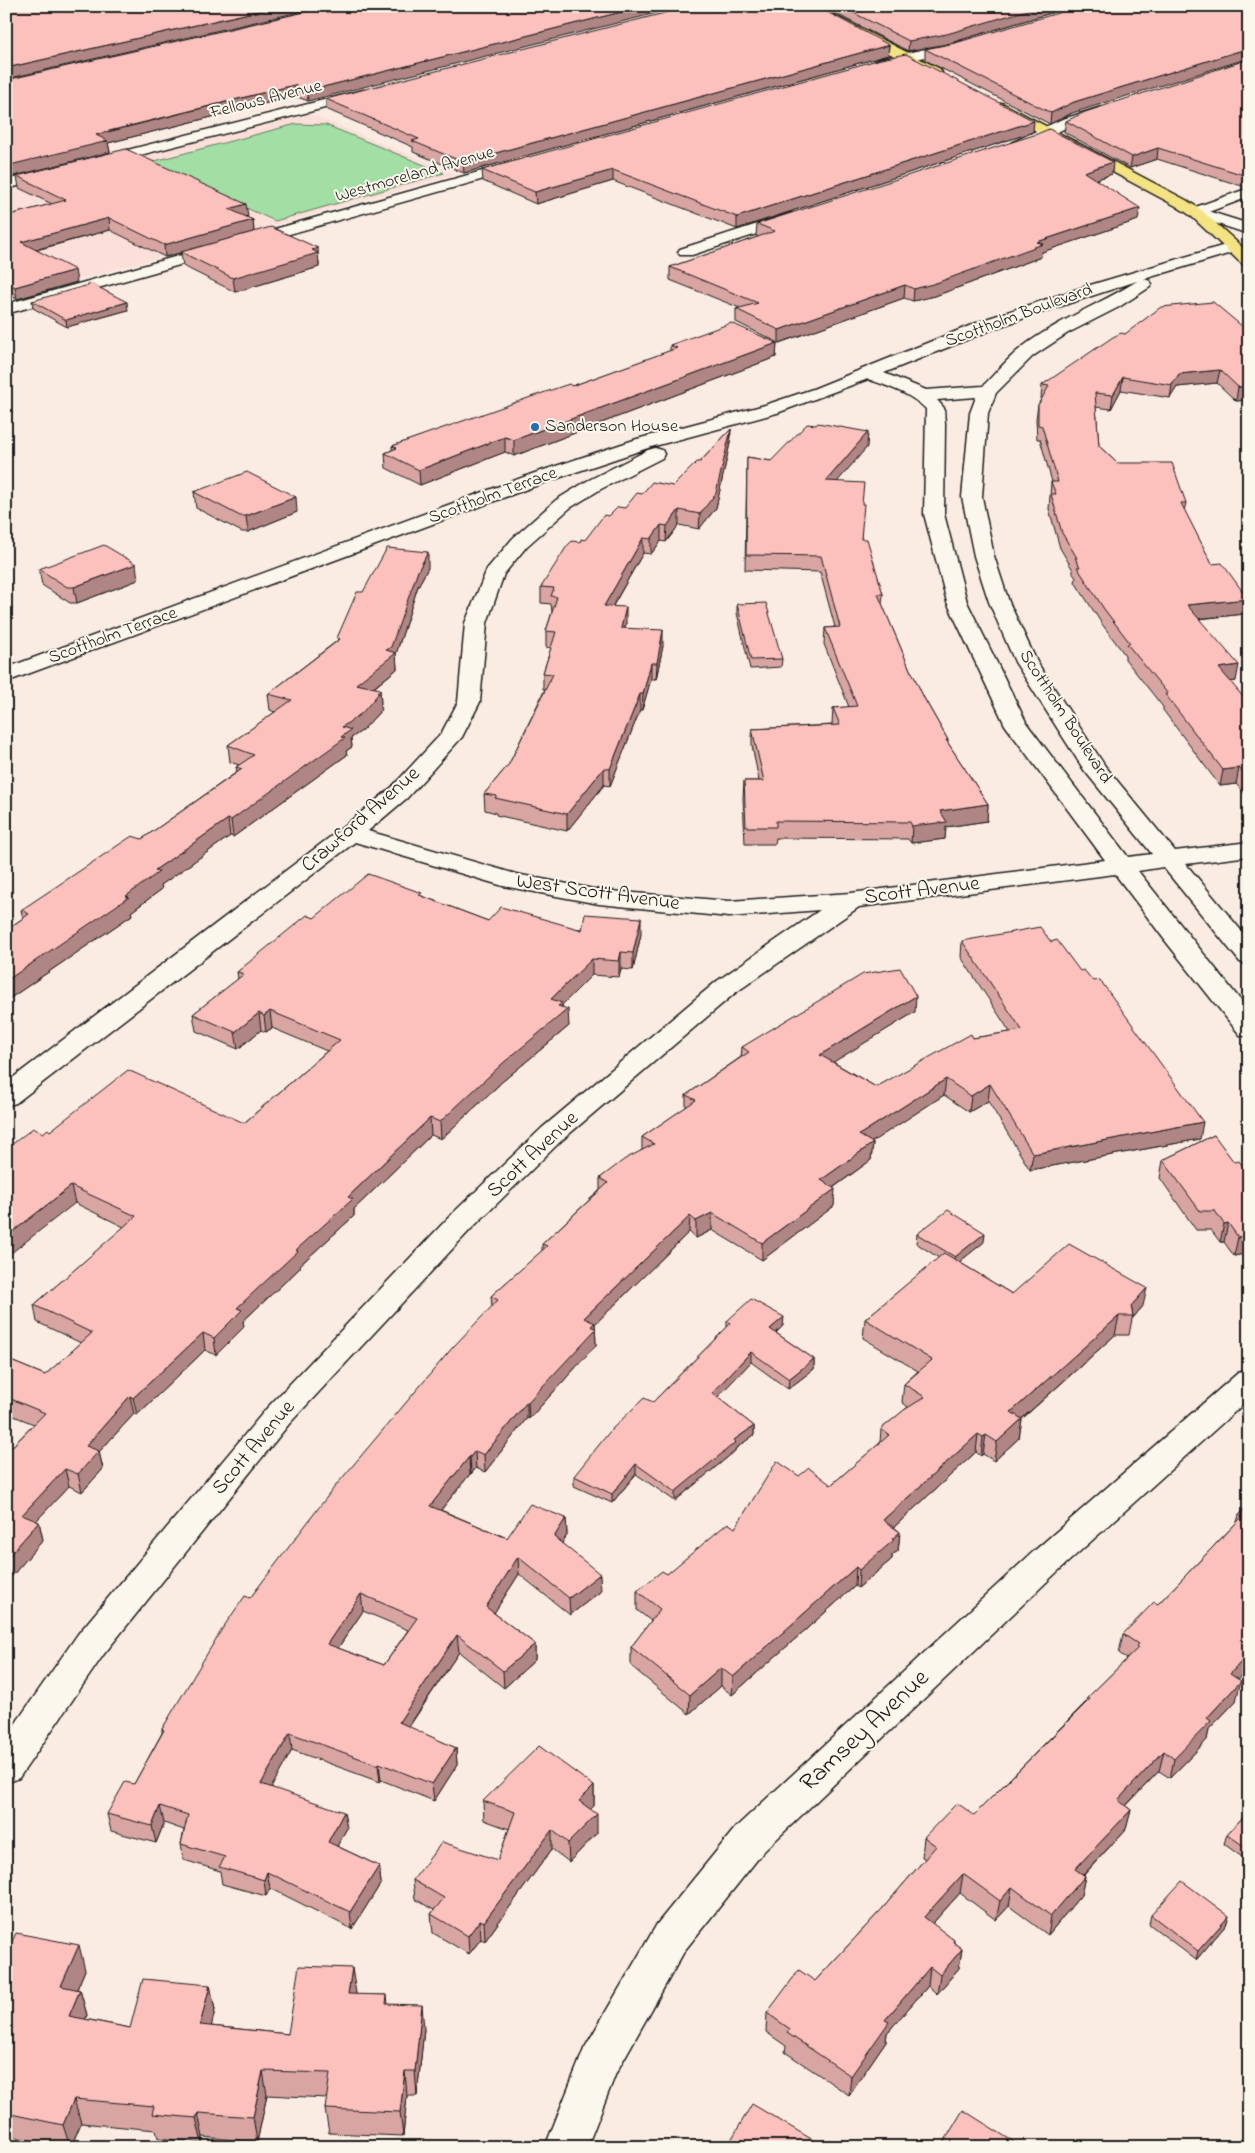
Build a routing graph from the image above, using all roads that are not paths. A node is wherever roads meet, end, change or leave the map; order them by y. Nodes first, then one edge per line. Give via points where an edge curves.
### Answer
1 (806, 6) edge
2 (976, 41) edge
3 (906, 58) junction
4 (869, 66) edge
5 (948, 79) edge
6 (377, 91) edge
7 (989, 100) edge
8 (1114, 107) edge
9 (1048, 131) junction
10 (1002, 150) edge
11 (536, 160) edge
12 (87, 165) edge
13 (67, 170) edge
14 (6, 185) edge
15 (1249, 192) edge
16 (1194, 212) junction
17 (807, 213) edge
18 (1249, 230) edge
19 (1232, 248) junction
20 (686, 252) dead end
21 (1249, 262) edge
22 (1172, 266) junction
23 (6, 310) edge
24 (870, 374) junction
25 (988, 391) junction
26 (923, 396) junction
27 (719, 422) junction
28 (6, 676) edge
29 (351, 833) junction
30 (1249, 849) edge
31 (1168, 859) junction
32 (1122, 865) junction
33 (852, 900) junction
34 (1249, 958) edge
35 (1249, 1029) edge
36 (6, 1097) edge
37 (1249, 1381) edge
38 (6, 1767) edge
39 (566, 2147) edge

1 - 3 main road
2 - 3 street
3 - 4 street
3 - 5 main road
6 - 12 street, Fellows Avenue
7 - 9 main road
8 - 9 street
9 - 10 street
9 - 16 main road
11 - 23 street, Westmoreland Avenue
13 - 14 street
15 - 16 street
16 - 18 street
16 - 19 main road
17 - 20 street
19 - 21 main road
19 - 22 street, Scottholm Boulevard
22 - 24 street, Scottholm Boulevard via 995,322
22 - 25 street, Scottholm Boulevard via 1113,303 1062,328 1027,352
24 - 26 street
24 - 27 street, Scottholm Terrace via 771,409
25 - 26 street
25 - 31 street, Scottholm Boulevard via 979,412 972,497 984,556 999,602 1026,662 1096,770
26 - 32 street, Scottholm Boulevard via 935,408 934,514 957,602 1016,725
27 - 28 street, Scottholm Terrace via 539,478
27 - 29 street, Crawford Avenue via 570,499 520,542 494,573 476,623 469,702 451,737 399,793
29 - 33 street, West Scott Avenue via 512,881 599,897 728,909
29 - 36 street, Crawford Avenue
30 - 31 street, Scott Avenue
31 - 32 street, Scott Avenue
31 - 34 street, Scottholm Boulevard
32 - 33 street, Scott Avenue
32 - 35 street, Scottholm Boulevard
33 - 38 street, Scott Avenue via 726,987 552,1134 461,1222 278,1416 91,1644
37 - 39 street, Ramsey Avenue via 1045,1562 750,1839 671,1937 599,2063

